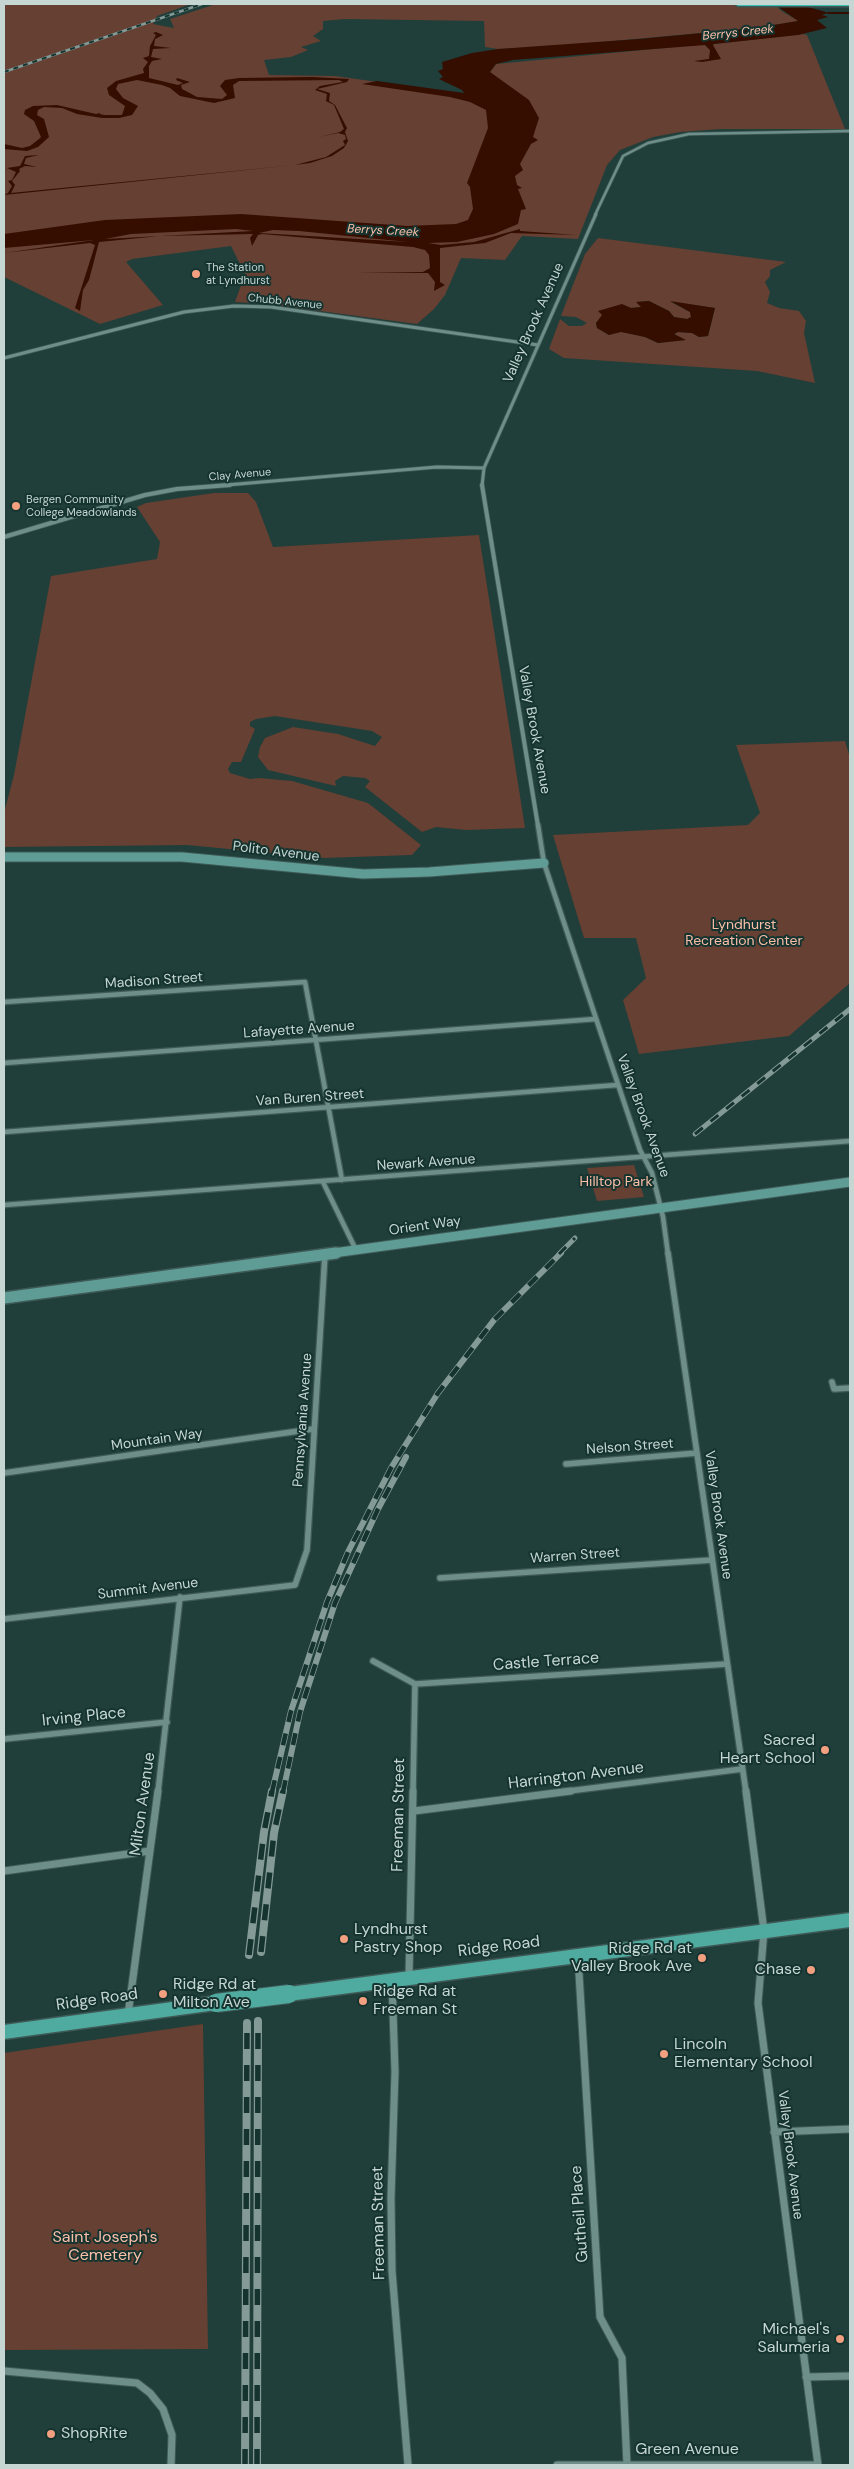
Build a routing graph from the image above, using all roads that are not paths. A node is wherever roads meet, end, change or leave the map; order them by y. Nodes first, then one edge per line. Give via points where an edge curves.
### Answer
1 (738, 4) edge
2 (770, 4) edge
3 (800, 4) edge
4 (850, 4) edge
5 (850, 131) edge
6 (538, 345) junction
7 (4, 358) edge
8 (484, 468) junction
9 (4, 537) edge
10 (4, 857) edge
11 (544, 863) junction
12 (4, 1002) edge
13 (596, 1019) junction
14 (317, 1040) junction
15 (4, 1063) edge
16 (617, 1085) junction
17 (329, 1108) junction
18 (4, 1132) edge
19 (850, 1141) edge
20 (645, 1158) junction
21 (342, 1180) junction
22 (323, 1182) junction
23 (850, 1182) edge
24 (4, 1206) edge
25 (661, 1207) junction
26 (356, 1250) junction
27 (325, 1254) junction
28 (4, 1298) edge
29 (832, 1382) dead end
30 (850, 1388) edge
31 (313, 1429) junction
32 (697, 1453) junction
33 (566, 1464) dead end
34 (4, 1473) edge
35 (712, 1560) junction
36 (440, 1578) dead end
37 (295, 1585) joint
38 (180, 1597) junction
39 (4, 1619) edge
40 (372, 1661) dead end
41 (727, 1664) junction
42 (415, 1684) junction
43 (167, 1722) junction
44 (4, 1739) edge
45 (742, 1769) junction
46 (414, 1811) junction
47 (150, 1851) junction
48 (4, 1871) edge
49 (850, 1920) edge
50 (764, 1931) junction
51 (578, 1956) junction
52 (409, 1978) junction
53 (392, 1980) junction
54 (128, 2015) junction
55 (4, 2032) edge
56 (850, 2129) edge
57 (774, 2132) junction
58 (4, 2371) edge
59 (806, 2376) junction
60 (850, 2376) edge
61 (171, 2465) edge
62 (408, 2465) edge
63 (557, 2465) edge
64 (627, 2465) edge
65 (818, 2465) edge

1 - 2 highway
2 - 3 highway
3 - 4 highway
5 - 6 street, Valley Brook Avenue via 696,134 657,140 628,152 613,173
6 - 7 street, Chubb Avenue via 270,307 234,306 184,312
6 - 8 street, Valley Brook Avenue
8 - 9 street, Clay Avenue via 437,467 175,490 146,495
8 - 11 street, Valley Brook Avenue via 482,484
10 - 11 street, Polito Avenue via 192,858 363,874
11 - 13 street, Valley Brook Avenue
12 - 14 street, Madison Street via 305,982
13 - 14 street, Lafayette Avenue
13 - 16 street, Valley Brook Avenue
14 - 15 street, Lafayette Avenue
14 - 17 street
16 - 17 street, Van Buren Street
16 - 20 street, Valley Brook Avenue
17 - 18 street, Van Buren Street
17 - 21 street
19 - 20 street, Newark Avenue
20 - 21 street, Newark Avenue
20 - 25 street, Valley Brook Avenue
21 - 22 street, Newark Avenue
22 - 24 street, Newark Avenue
22 - 26 street
23 - 25 street, Orient Way
25 - 26 street, Orient Way
25 - 32 street, Valley Brook Avenue
26 - 27 street, Orient Way
27 - 28 street, Orient Way
27 - 31 street, Pennsylvania Avenue
29 - 30 street via 834,1389
31 - 34 street, Mountain Way
31 - 37 street, Pennsylvania Avenue via 306,1550
32 - 33 street, Nelson Street
32 - 35 street, Valley Brook Avenue
35 - 36 street, Warren Street
35 - 41 street, Valley Brook Avenue
37 - 38 street, Summit Avenue
38 - 39 street, Summit Avenue
38 - 43 street, Milton Avenue
40 - 42 street
41 - 42 street, Castle Terrace
41 - 45 street, Valley Brook Avenue
42 - 46 street, Freeman Street
43 - 44 street, Irving Place
43 - 47 street, Milton Avenue
45 - 46 street, Harrington Avenue
45 - 50 street, Valley Brook Avenue
46 - 52 street, Freeman Street
47 - 48 street
47 - 54 street, Milton Avenue
49 - 50 main road, Ridge Road
50 - 51 main road, Ridge Road
50 - 57 street, Valley Brook Avenue via 758,2003
51 - 52 main road, Ridge Road
51 - 64 street, Gutheil Place via 600,2317 622,2358
52 - 53 main road, Ridge Road
53 - 54 main road, Ridge Road, bridge
53 - 62 street, Freeman Street via 395,2072 392,2271
54 - 55 main road, Ridge Road
56 - 57 street
57 - 59 street, Valley Brook Avenue
58 - 61 street via 136,2383 150,2393 163,2409 172,2435
59 - 60 street
59 - 65 street, Valley Brook Avenue
63 - 64 street, Green Avenue
64 - 65 street, Green Avenue

